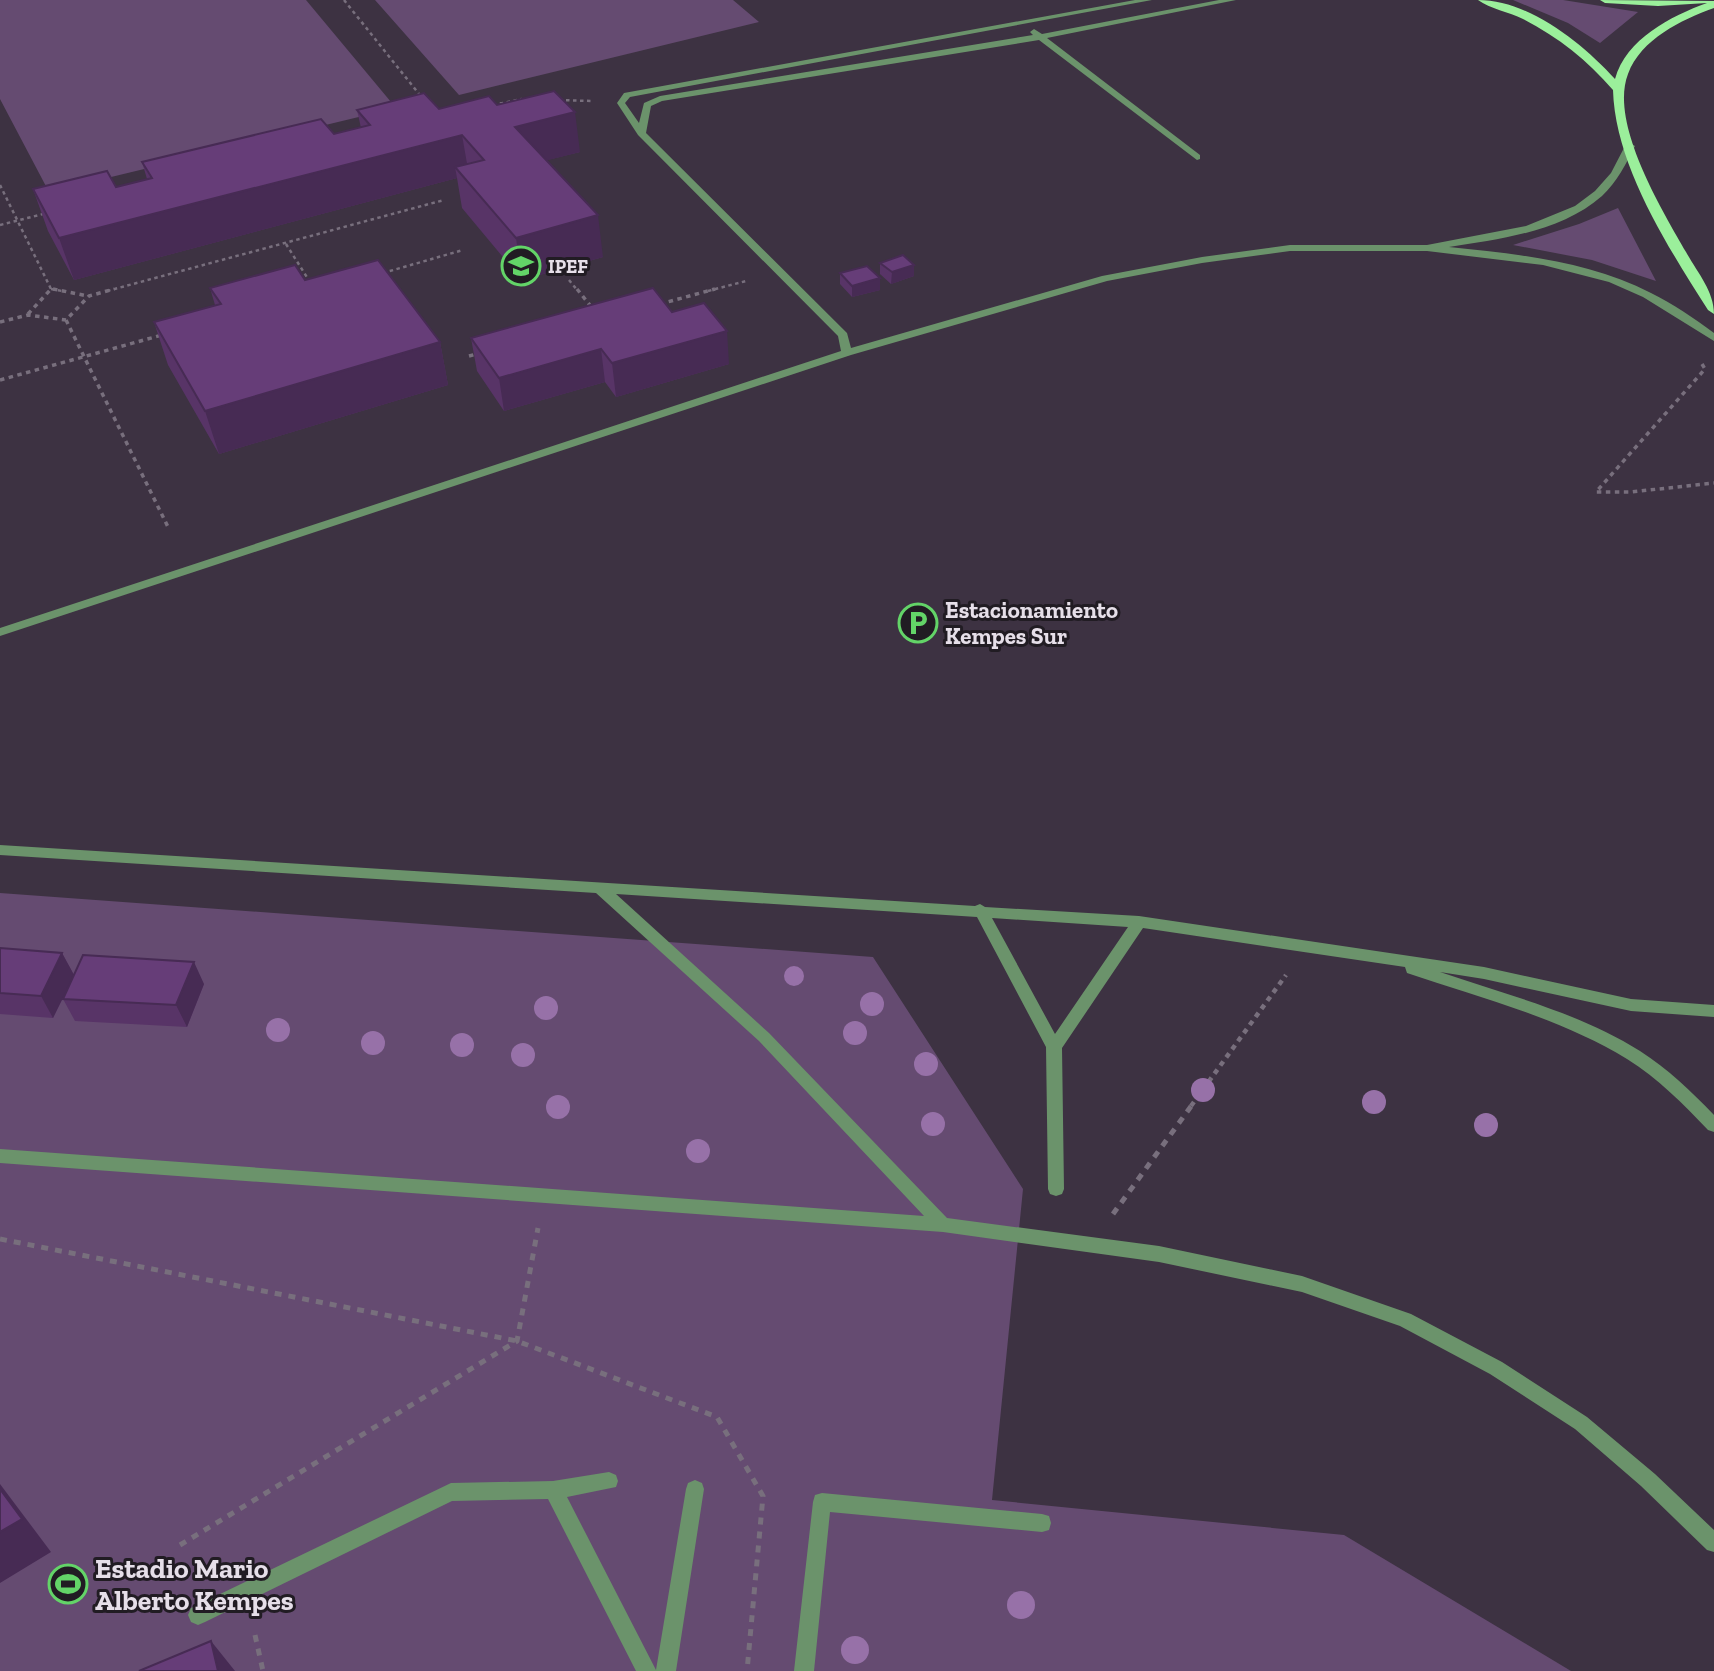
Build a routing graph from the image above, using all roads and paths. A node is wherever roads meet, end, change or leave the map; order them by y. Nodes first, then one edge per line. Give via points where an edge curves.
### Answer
1 (344, 0) edge
2 (1149, 0) edge
3 (1232, 0) edge
4 (1483, 0) edge
5 (1605, 0) edge
6 (1712, 2) edge
7 (1024, 24) junction
8 (1039, 37) junction
9 (1618, 89) junction
10 (526, 98) edge
11 (553, 100) edge
12 (621, 103) junction
13 (429, 106) edge
14 (488, 106) edge
15 (642, 133) junction
16 (1630, 146) junction
17 (1197, 157) dead end
18 (0, 185) edge
19 (444, 200) dead end
20 (58, 211) edge
21 (17, 220) junction
22 (0, 225) edge
23 (286, 244) junction
24 (1427, 248) junction
25 (463, 250) dead end
26 (781, 272) junction
27 (383, 273) edge
28 (569, 280) dead end
29 (51, 289) junction
30 (316, 292) edge
31 (89, 296) junction
32 (652, 306) edge
33 (1714, 310) edge
34 (28, 315) junction
35 (601, 319) edge
36 (66, 320) junction
37 (0, 322) edge
38 (174, 332) edge
39 (1714, 338) edge
40 (482, 353) edge
41 (847, 353) junction
42 (469, 356) edge
43 (84, 357) junction
44 (1699, 358) dead end
45 (0, 380) edge
46 (1714, 483) edge
47 (169, 529) dead end
48 (0, 632) edge
49 (0, 850) edge
50 (601, 889) junction
51 (980, 911) junction
52 (1139, 922) junction
53 (1307, 946) junction
54 (1385, 959) junction
55 (1714, 1011) edge
56 (1054, 1047) junction
57 (1714, 1125) edge
58 (0, 1156) edge
59 (1056, 1189) dead end
60 (544, 1196) junction
61 (943, 1225) junction
62 (0, 1239) edge
63 (1091, 1245) junction
64 (517, 1341) junction
65 (609, 1481) dead end
66 (695, 1489) dead end
67 (553, 1490) junction
68 (1042, 1523) dead end
69 (1714, 1543) edge
70 (180, 1545) dead end
71 (198, 1615) dead end
72 (255, 1636) dead end
73 (263, 1671) edge
74 (647, 1671) edge
75 (666, 1671) edge
76 (747, 1671) edge
77 (804, 1671) edge

1 - 13 path
2 - 7 lane
3 - 8 lane
4 - 9 main road via 1548,26
5 - 6 main road
6 - 9 main road via 1671,22 1646,42 1627,66
7 - 8 lane
7 - 12 lane via 642,90 627,95
8 - 15 lane via 660,99 646,105
8 - 17 lane
9 - 16 main road
10 - 14 path
11 - 12 path
12 - 15 lane
15 - 26 lane
16 - 24 lane via 1614,176 1596,194 1549,222
16 - 33 main road via 1667,228
18 - 21 path
19 - 23 path
20 - 21 path
21 - 22 path
21 - 29 path
23 - 30 path
23 - 31 path
24 - 39 lane via 1524,258 1601,275 1668,304
24 - 41 lane via 1290,248 1202,260 1106,278
25 - 27 path
26 - 32 path
26 - 41 lane via 843,335
28 - 35 path
29 - 31 path
29 - 34 path
31 - 36 path
34 - 36 path
34 - 37 path
36 - 43 path
38 - 43 path
40 - 42 path
41 - 48 lane
43 - 45 path
43 - 47 path
44 - 46 path via 1705,369 1596,492
49 - 50 lane
50 - 51 lane
50 - 61 lane via 764,1037
51 - 52 lane
51 - 56 lane
52 - 53 lane
52 - 56 lane
53 - 54 lane
53 - 63 path
54 - 55 lane via 1484,972 1631,1005
54 - 57 lane via 1569,1024 1616,1046 1659,1073
56 - 59 lane
58 - 60 lane
60 - 61 lane
60 - 64 path
61 - 63 lane
62 - 64 path
63 - 69 lane via 1302,1284 1405,1320 1496,1368 1581,1423
64 - 70 path
64 - 76 path via 716,1417 763,1496
65 - 67 lane
66 - 75 lane
67 - 71 lane via 451,1492
67 - 74 lane
68 - 77 lane via 822,1502
72 - 73 path

